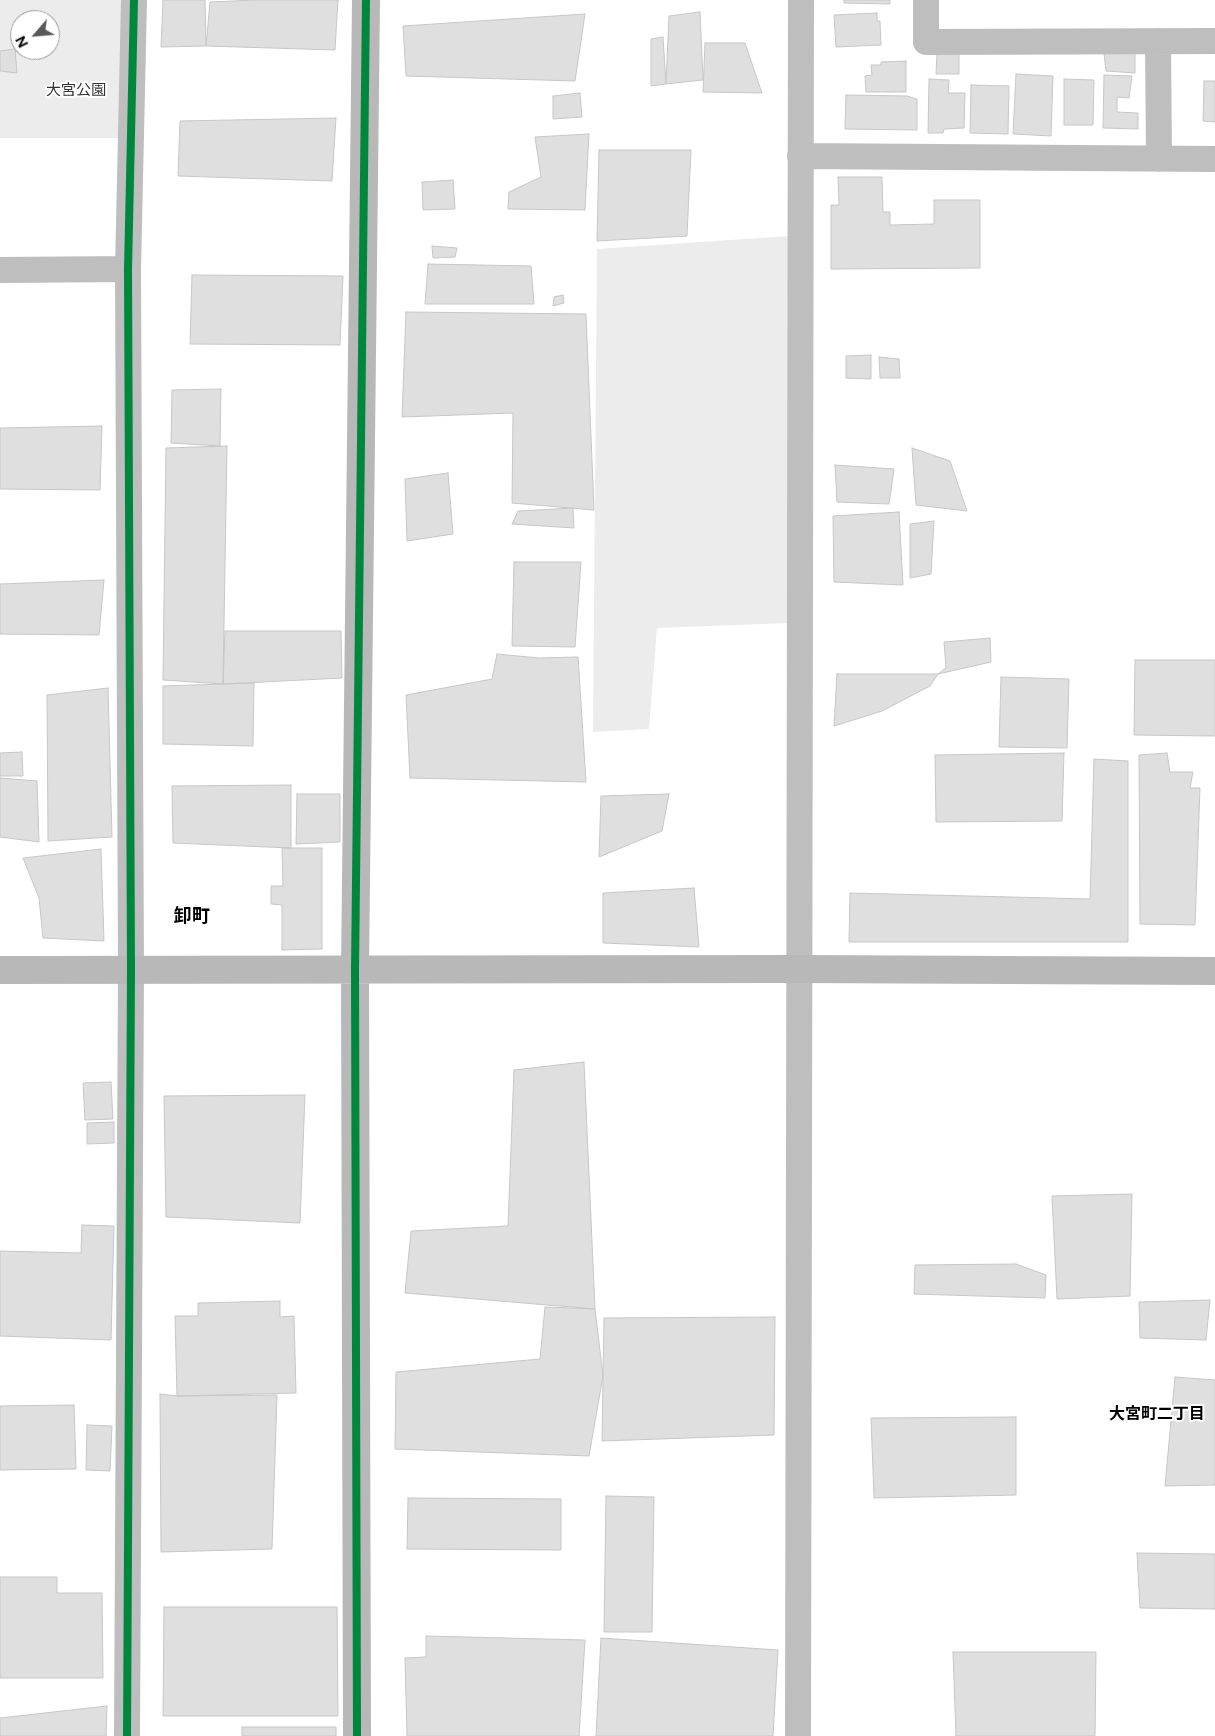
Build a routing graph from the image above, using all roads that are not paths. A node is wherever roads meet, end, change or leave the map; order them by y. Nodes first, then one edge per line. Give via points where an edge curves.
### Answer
1 (134, 0) edge
2 (366, 0) edge
3 (801, 0) edge
4 (926, 0) edge
5 (1215, 41) edge
6 (1158, 42) junction
7 (800, 156) junction
8 (1160, 159) junction
9 (1215, 159) edge
10 (128, 269) junction
11 (0, 270) edge
12 (355, 968) junction
13 (799, 969) junction
14 (0, 970) edge
15 (131, 970) junction
16 (1215, 971) edge
17 (126, 1736) edge
18 (357, 1736) edge
19 (798, 1736) edge

1 - 10 street
2 - 12 street
3 - 7 street
4 - 6 street via 926,42
5 - 6 street
6 - 8 street
7 - 8 street
7 - 13 street
8 - 9 street
10 - 11 street
10 - 15 street
12 - 13 street
12 - 15 street
12 - 18 street
13 - 16 street
13 - 19 street
14 - 15 street
15 - 17 street

